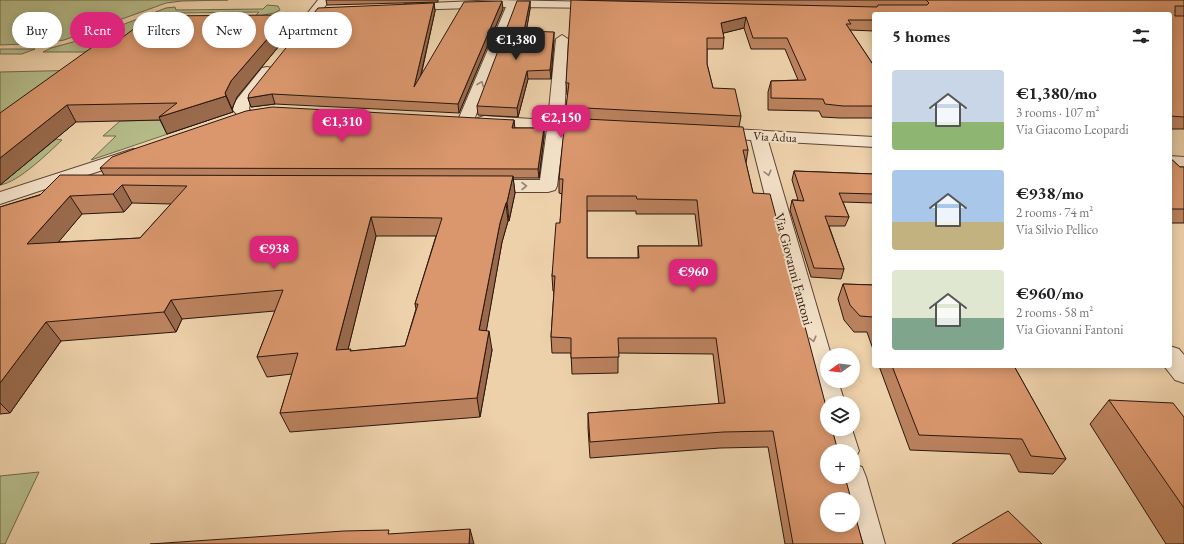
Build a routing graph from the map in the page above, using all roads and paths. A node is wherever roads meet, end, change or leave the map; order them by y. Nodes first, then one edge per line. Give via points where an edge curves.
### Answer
1 (513, 2) edge
2 (615, 6) edge
3 (396, 8) edge
4 (562, 39) dead end
5 (277, 59) edge
6 (263, 111) edge
7 (246, 115) junction
8 (229, 120) edge
9 (556, 124) junction
10 (610, 128) edge
11 (696, 132) edge
12 (758, 136) junction
13 (872, 142) edge
14 (148, 148) edge
15 (1172, 162) edge
16 (1184, 162) edge
17 (99, 183) edge
18 (37, 185) junction
19 (471, 186) edge
20 (0, 193) edge
21 (0, 198) edge
22 (1172, 358) edge
23 (1184, 373) edge
24 (829, 396) edge
25 (853, 484) edge
26 (869, 544) edge

1 - 2 street
1 - 3 street
9 -> 1 street via 458,119
4 - 9 street
5 - 7 street via 242,103 241,110
6 - 7 street
7 - 8 street
9 - 10 street
19 -> 9 street via 548,186
11 - 12 street, Via Adua
12 - 13 street, Via Adua
12 -> 24 street, Via Giovanni Fantoni
14 - 18 street
15 - 16 street
17 - 18 street
18 - 20 street
18 - 21 street
22 - 23 street
25 - 26 street

